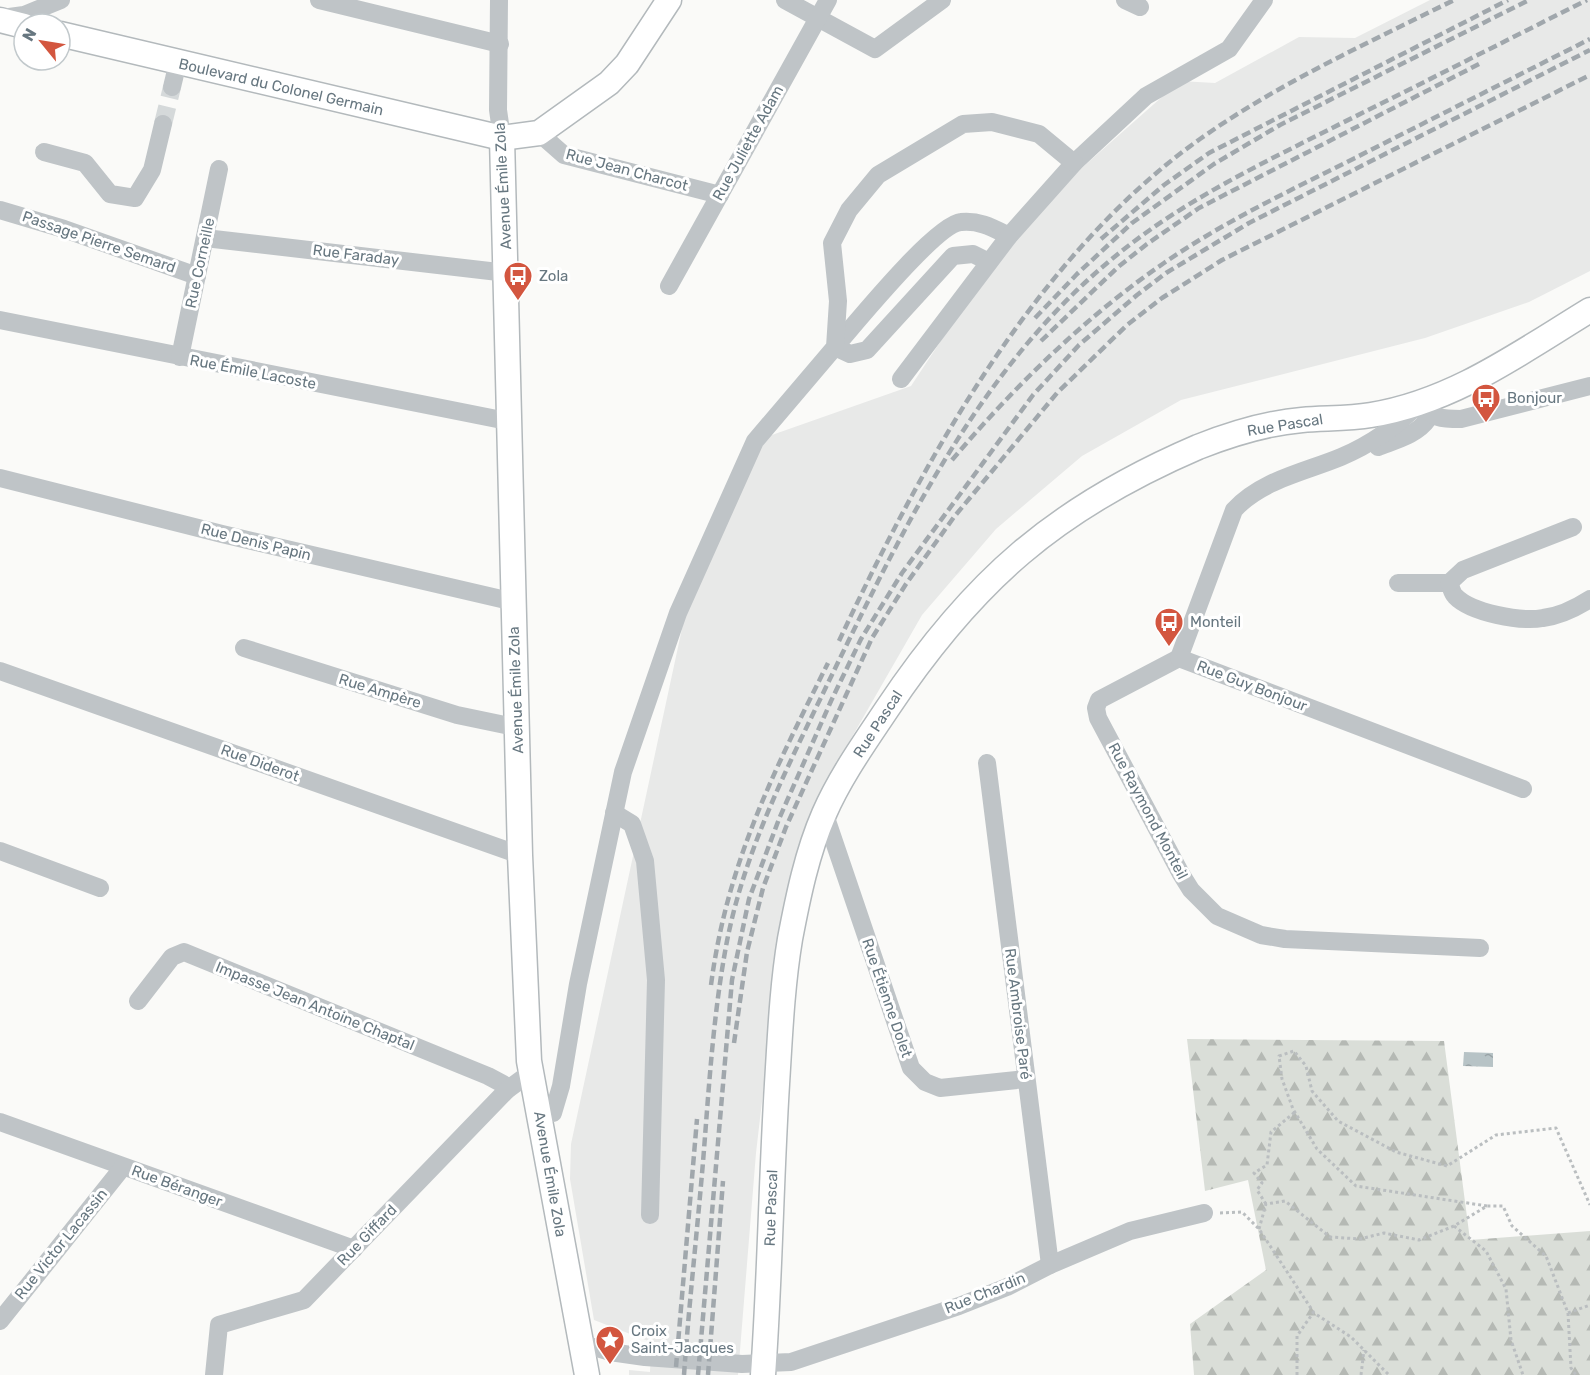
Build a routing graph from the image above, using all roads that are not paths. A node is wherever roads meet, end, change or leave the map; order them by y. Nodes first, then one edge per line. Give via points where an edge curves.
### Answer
1 (61, 0) edge
2 (319, 0) edge
3 (499, 0) edge
4 (669, 0) edge
5 (785, 0) edge
6 (828, 0) edge
7 (942, 0) edge
8 (1264, 0) edge
9 (0, 19) edge
10 (818, 19) junction
11 (72, 37) edge
12 (500, 44) junction
13 (178, 62) junction
14 (172, 87) tunnel mouth
15 (163, 124) tunnel mouth
16 (539, 133) junction
17 (502, 138) junction
18 (44, 152) dead end
19 (1074, 163) junction
20 (219, 169) dead end
21 (720, 195) junction
22 (0, 210) edge
23 (1009, 236) junction
24 (205, 238) junction
25 (989, 262) junction
26 (507, 273) junction
27 (197, 276) junction
28 (669, 286) dead end
29 (1590, 310) edge
30 (0, 320) edge
31 (835, 347) junction
32 (180, 357) junction
33 (901, 379) dead end
34 (1590, 386) edge
35 (1424, 407) junction
36 (507, 421) junction
37 (0, 478) edge
38 (1573, 527) dead end
39 (1398, 583) dead end
40 (1449, 583) junction
41 (1590, 599) edge
42 (514, 602) junction
43 (244, 648) dead end
44 (1179, 658) junction
45 (0, 671) edge
46 (518, 725) junction
47 (987, 763) dead end
48 (1523, 789) dead end
49 (824, 812) junction
50 (614, 813) junction
51 (0, 851) edge
52 (520, 855) junction
53 (100, 888) dead end
54 (1480, 948) dead end
55 (138, 1001) dead end
56 (530, 1073) junction
57 (1026, 1079) junction
58 (507, 1090) junction
59 (539, 1116) junction
60 (0, 1122) edge
61 (123, 1167) junction
62 (1204, 1213) road end
63 (650, 1215) dead end
64 (354, 1249) junction
65 (1050, 1264) junction
66 (0, 1321) edge
67 (580, 1343) junction
68 (764, 1370) edge
69 (214, 1375) edge
70 (587, 1375) edge

1 - 9 street via 40,10
2 - 12 street
3 - 12 street, Avenue Émile Zola
4 - 16 main road via 627,64 609,83
5 - 10 street
6 - 10 street, Rue Juliette Adam
7 - 10 street via 875,50
8 - 19 street via 1229,49 1146,96
10 - 21 street, Rue Juliette Adam
11 - 13 main road, Boulevard du Colonel Germain
12 - 17 street, Avenue Émile Zola via 498,110
13 - 14 street
13 - 17 main road, Boulevard du Colonel Germain
15 - 18 street via 152,170 135,198 110,194 85,163
16 - 17 main road
16 - 21 street, Rue Jean Charcot via 564,155
17 - 26 main road, Avenue Émile Zola
19 - 23 street
19 - 31 street via 1039,134 992,122 963,124 878,175 849,210 832,243 838,301
20 - 24 street, Rue Corneille
21 - 28 street, Rue Juliette Adam
22 - 27 street, Passage Pierre Semard
23 - 25 street
23 - 31 street via 982,223 959,222 930,241
24 - 26 street, Rue Faraday
24 - 27 street, Rue Corneille
25 - 31 street via 973,254 953,256 867,350 850,354
25 - 33 street
26 - 36 main road, Avenue Émile Zola
27 - 32 street, Rue Corneille
29 - 35 main road, Rue Pascal
30 - 32 street, Rue Émile Lacoste
31 - 50 street via 755,441 678,613 623,772
32 - 36 street, Rue Émile Lacoste
34 - 35 street via 1461,420 1440,419
35 - 44 street, Rue Guy Bonjour via 1344,455 1251,494 1234,510
35 - 49 main road, Rue Pascal via 1371,416 1297,420 1232,435 1138,474 1067,516 988,582 942,634 867,740
36 - 42 main road, Avenue Émile Zola
37 - 42 street, Rue Denis Papin
38 - 40 street via 1463,570
39 - 40 street
40 - 41 street via 1454,596 1483,611 1511,618 1543,618 1575,609
42 - 46 main road, Avenue Émile Zola
43 - 46 street, Rue Ampère via 457,715
44 - 48 street, Rue Guy Bonjour
44 - 54 street, Rue Raymond Monteil via 1099,700 1096,708 1181,874 1202,902 1228,922 1269,936
45 - 52 street, Rue Diderot
46 - 52 main road, Avenue Émile Zola
47 - 57 street, Rue Ambroise Paré
49 - 57 street, Rue Étienne Dolet via 911,1068 925,1082 940,1088
49 - 68 main road, Rue Pascal via 803,877 786,967
50 - 59 street via 561,1086 553,1113
50 - 63 street via 632,824 645,861 653,944 656,980
51 - 53 street
52 - 56 main road, Avenue Émile Zola
55 - 58 street, Impasse Jean Antoine Chaptal via 172,957 184,952 488,1076
56 - 58 street, Rue Giffard
56 - 59 main road, Avenue Émile Zola
57 - 65 street, Rue Ambroise Paré
58 - 64 street, Rue Giffard
59 - 67 main road, Avenue Émile Zola
60 - 61 street, Rue Béranger
61 - 64 street, Rue Béranger
61 - 66 street, Rue Victor Lacassin
62 - 65 street, Rue Chardin via 1130,1231
64 - 69 street, Rue Giffard via 304,1300 219,1325
65 - 68 street, Rue Chardin via 959,1306
67 - 68 street, Rue Chardin via 636,1356
67 - 70 main road, Avenue Émile Zola

